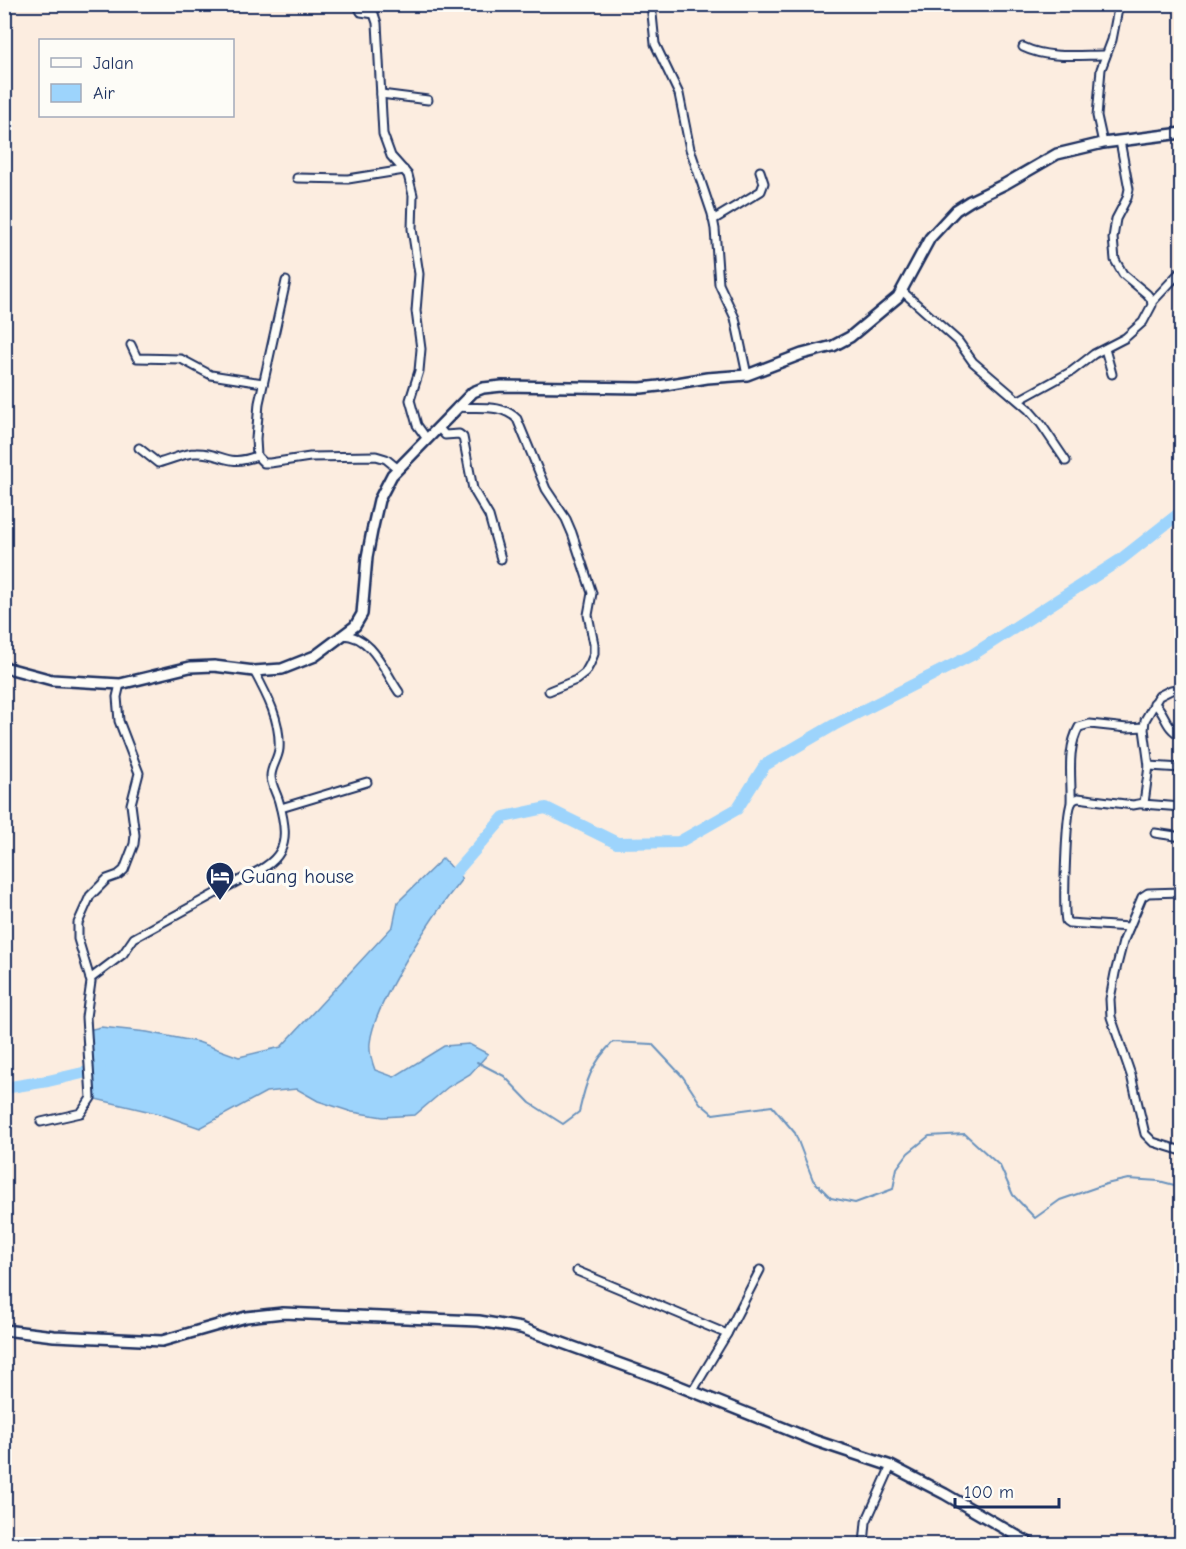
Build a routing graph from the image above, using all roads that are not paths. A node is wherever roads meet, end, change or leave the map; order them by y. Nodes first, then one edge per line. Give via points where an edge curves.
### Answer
1 (357, 4) edge
2 (651, 4) edge
3 (1119, 4) edge
4 (1023, 47) dead end
5 (1105, 55) junction
6 (381, 94) junction
7 (428, 100) dead end
8 (1182, 133) edge
9 (1120, 141) junction
10 (1103, 143) junction
11 (405, 170) junction
12 (760, 171) dead end
13 (297, 177) dead end
14 (713, 220) junction
15 (1182, 270) edge
16 (286, 281) dead end
17 (902, 291) junction
18 (1152, 302) junction
19 (131, 345) dead end
20 (1105, 349) junction
21 (1112, 374) dead end
22 (747, 375) junction
23 (264, 383) junction
24 (1018, 400) junction
25 (457, 407) junction
26 (438, 427) junction
27 (426, 439) junction
28 (139, 448) dead end
29 (257, 456) junction
30 (1066, 461) dead end
31 (397, 468) junction
32 (501, 559) dead end
33 (343, 636) junction
34 (4, 666) edge
35 (254, 671) junction
36 (120, 684) junction
37 (1182, 688) edge
38 (549, 691) dead end
39 (399, 692) dead end
40 (1154, 703) junction
41 (1144, 727) junction
42 (1182, 736) edge
43 (1149, 766) junction
44 (1182, 768) edge
45 (367, 782) dead end
46 (1071, 803) junction
47 (1142, 804) junction
48 (1182, 807) edge
49 (281, 808) junction
50 (1155, 833) dead end
51 (1182, 837) edge
52 (1182, 892) edge
53 (1129, 927) junction
54 (90, 979) junction
55 (41, 1122) dead end
56 (1182, 1151) edge
57 (577, 1270) dead end
58 (760, 1270) dead end
59 (4, 1330) edge
60 (727, 1334) junction
61 (692, 1392) junction
62 (891, 1466) junction
63 (864, 1545) edge
64 (1032, 1545) edge

1 - 6 street via 361,12 374,14 377,23
2 - 14 street via 656,44 679,94 690,149
3 - 5 street
4 - 5 street via 1048,54
5 - 10 street via 1097,116
6 - 7 street
6 - 11 street via 383,134 391,156
8 - 9 street
9 - 10 street
9 - 18 street via 1129,189 1116,219 1115,260 1122,274
10 - 17 street via 1046,159 956,210 930,238
11 - 13 street via 348,179
11 - 27 street via 413,195 421,349 410,400 417,425
12 - 14 street via 764,183 761,191
14 - 22 street via 719,284 735,318
15 - 18 street
16 - 23 street
17 - 22 street via 892,304 841,343
17 - 24 street via 958,341 973,362
18 - 20 street via 1138,328
19 - 23 street via 137,358 180,359 211,375
20 - 21 street
20 - 24 street
22 - 25 street via 641,388 490,387 473,392
23 - 29 street via 256,430
24 - 30 street via 1041,424
25 - 26 street
25 - 38 street via 493,408 517,419 546,489 566,519 581,557 592,593 588,615 594,654 585,673
26 - 27 street
26 - 32 street via 445,435 463,437 471,481 489,516
27 - 31 street
28 - 29 street via 158,463 194,453 237,462
29 - 31 street via 270,463 310,457 376,456
31 - 33 street via 379,500 367,557 362,614
33 - 35 street via 303,663
33 - 39 street via 358,638 369,645
34 - 36 street via 52,680
35 - 36 street via 190,667
35 - 49 street via 274,716 279,746 271,776
36 - 54 street via 119,721 138,773 131,804 135,835 124,870 107,879 90,896 78,922 78,939
37 - 40 street via 1163,693
40 - 41 street
40 - 42 street via 1170,729
41 - 43 street
41 - 46 street via 1079,727 1072,748
43 - 44 street
43 - 47 street
45 - 49 street
46 - 47 street via 1082,798
46 - 53 street via 1066,921
47 - 48 street
49 - 54 street via 284,844 267,868 134,938 123,954
50 - 51 street
52 - 53 street via 1145,894
53 - 56 street via 1115,973 1111,1017 1131,1075 1145,1134 1153,1142
54 - 55 street via 86,1009 91,1098 81,1113
57 - 60 street
58 - 60 street
59 - 61 street via 154,1342 270,1313 479,1321 530,1330
60 - 61 street
61 - 62 street
62 - 63 street via 866,1522
62 - 64 street

